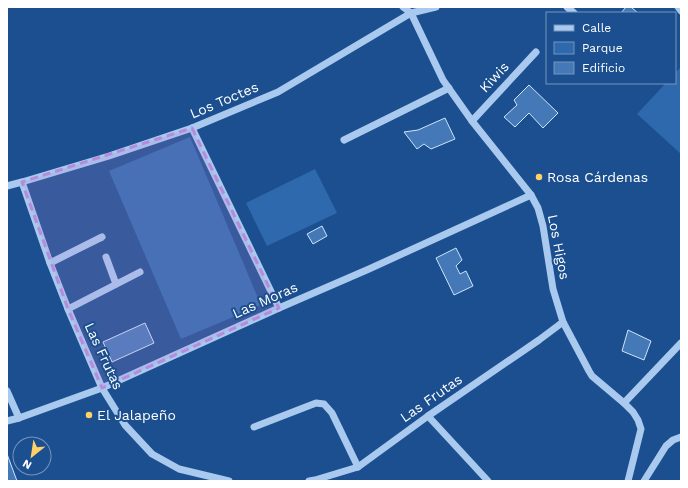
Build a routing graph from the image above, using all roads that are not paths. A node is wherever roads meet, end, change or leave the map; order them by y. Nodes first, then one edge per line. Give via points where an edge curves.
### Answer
1 (403, 7) edge
2 (436, 7) edge
3 (678, 7) edge
4 (681, 11) edge
5 (411, 13) junction
6 (536, 52) dead end
7 (449, 88) junction
8 (472, 120) junction
9 (192, 128) junction
10 (344, 140) dead end
11 (22, 182) junction
12 (7, 186) edge
13 (531, 195) junction
14 (102, 238) dead end
15 (106, 257) dead end
16 (50, 262) junction
17 (140, 272) dead end
18 (116, 284) junction
19 (279, 308) junction
20 (68, 309) junction
21 (563, 322) junction
22 (681, 343) edge
23 (102, 388) junction
24 (7, 391) edge
25 (624, 403) junction
26 (428, 416) junction
27 (18, 418) junction
28 (7, 421) edge
29 (254, 427) dead end
30 (681, 437) edge
31 (358, 467) junction
32 (229, 481) edge
33 (309, 481) edge
34 (488, 481) edge
35 (628, 481) edge
36 (644, 481) edge

1 - 5 street, Los Higos
2 - 5 street, Los Toctes
3 - 4 street
5 - 7 street, Los Higos
5 - 9 street, Los Toctes via 278,92
6 - 8 street, Kiwis
7 - 8 street, Los Higos
7 - 10 street
8 - 13 street, Los Higos
9 - 11 street, Los Toctes
9 - 19 street
11 - 12 street, Los Toctes
11 - 16 street, Las Frutas
13 - 19 street, Las Moras
13 - 21 street, Los Higos via 543,226 554,289
14 - 16 street
15 - 18 street
16 - 20 street, Las Frutas
17 - 18 street
18 - 20 street
19 - 23 street, Las Moras
20 - 23 street, Las Frutas
21 - 25 street, Los Higos via 592,376
21 - 26 street, Las Frutas
22 - 25 street
23 - 27 street, Las Moras
23 - 32 street, Las Frutas via 125,425 152,454 179,469
24 - 27 street
25 - 35 street, Los Higos via 638,420 641,429
26 - 31 street, Las Frutas
26 - 34 street
27 - 28 street, Las Moras
29 - 31 street via 316,402 324,404 332,413
30 - 36 street via 666,446
31 - 33 street, Las Frutas

